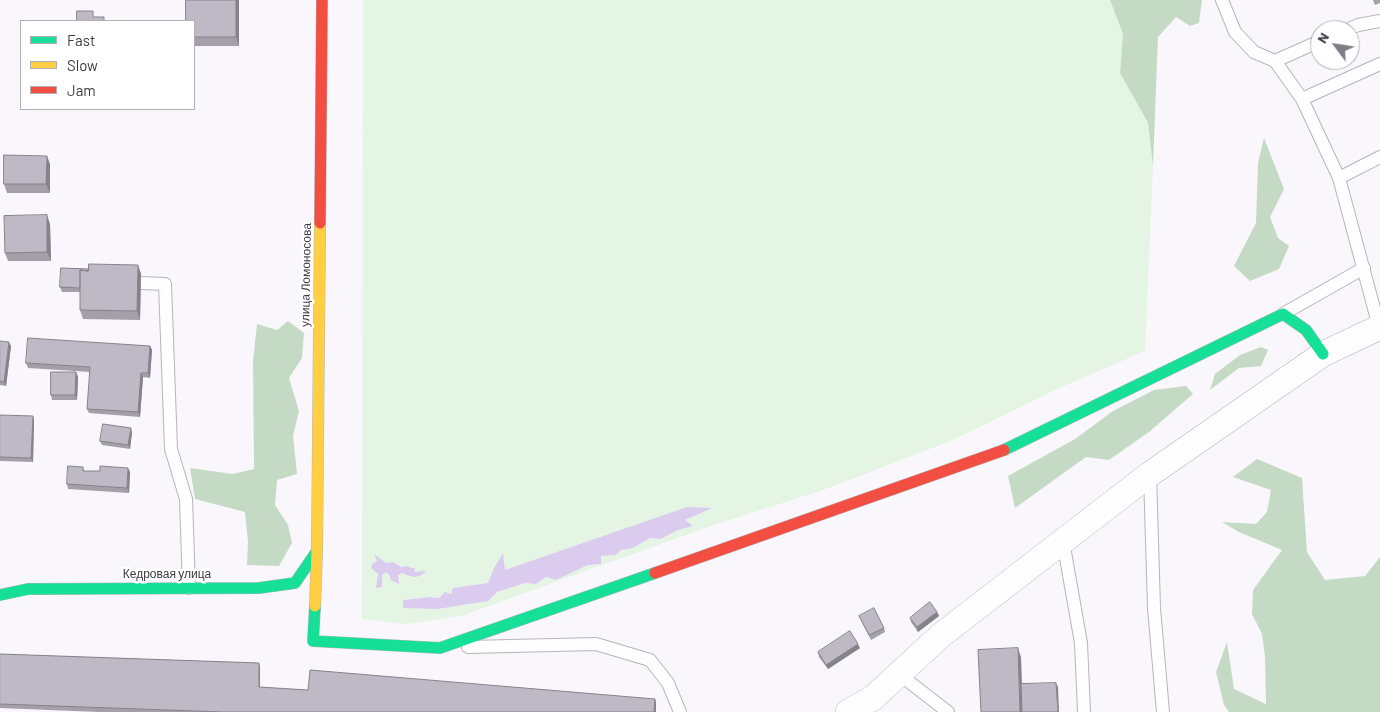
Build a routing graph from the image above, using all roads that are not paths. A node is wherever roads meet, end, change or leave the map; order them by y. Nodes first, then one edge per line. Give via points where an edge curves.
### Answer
1 (322, 0) edge
2 (1222, 0) edge
3 (1380, 21) edge
4 (1360, 25) edge
5 (1310, 45) edge
6 (1274, 61) junction
7 (1380, 64) edge
8 (1302, 99) junction
9 (1380, 158) edge
10 (1339, 178) junction
11 (1364, 268) junction
12 (141, 283) dead end
13 (1283, 314) junction
14 (1380, 327) edge
15 (1323, 354) junction
16 (1150, 474) junction
17 (1063, 541) junction
18 (317, 551) junction
19 (189, 588) junction
20 (0, 595) edge
21 (440, 648) junction
22 (899, 674) junction
23 (873, 705) edge
24 (680, 712) edge
25 (848, 712) edge
26 (948, 712) edge
27 (1084, 712) edge
28 (1163, 712) edge

1 - 18 street, улица Ломоносова
2 - 6 lane via 1234,32 1254,52
3 - 4 lane
5 - 6 lane
6 - 8 lane
7 - 8 lane
8 - 10 lane
9 - 10 lane
10 - 11 lane
11 - 13 lane
11 - 14 lane
12 - 19 lane via 165,284 171,450 186,499
13 - 15 street via 1306,330
13 - 21 street via 999,452
14 - 15 street
15 - 16 street
16 - 17 street
16 - 28 lane via 1154,608
17 - 22 street via 940,636
17 - 27 lane via 1081,643
18 - 19 street, Кедровая улица via 295,583 259,588
18 - 21 street, улица Ломоносова via 313,641
19 - 20 street, Кедровая улица via 28,588
21 - 24 lane via 596,644 650,660 668,683
22 - 23 street
22 - 26 lane
23 - 25 street

